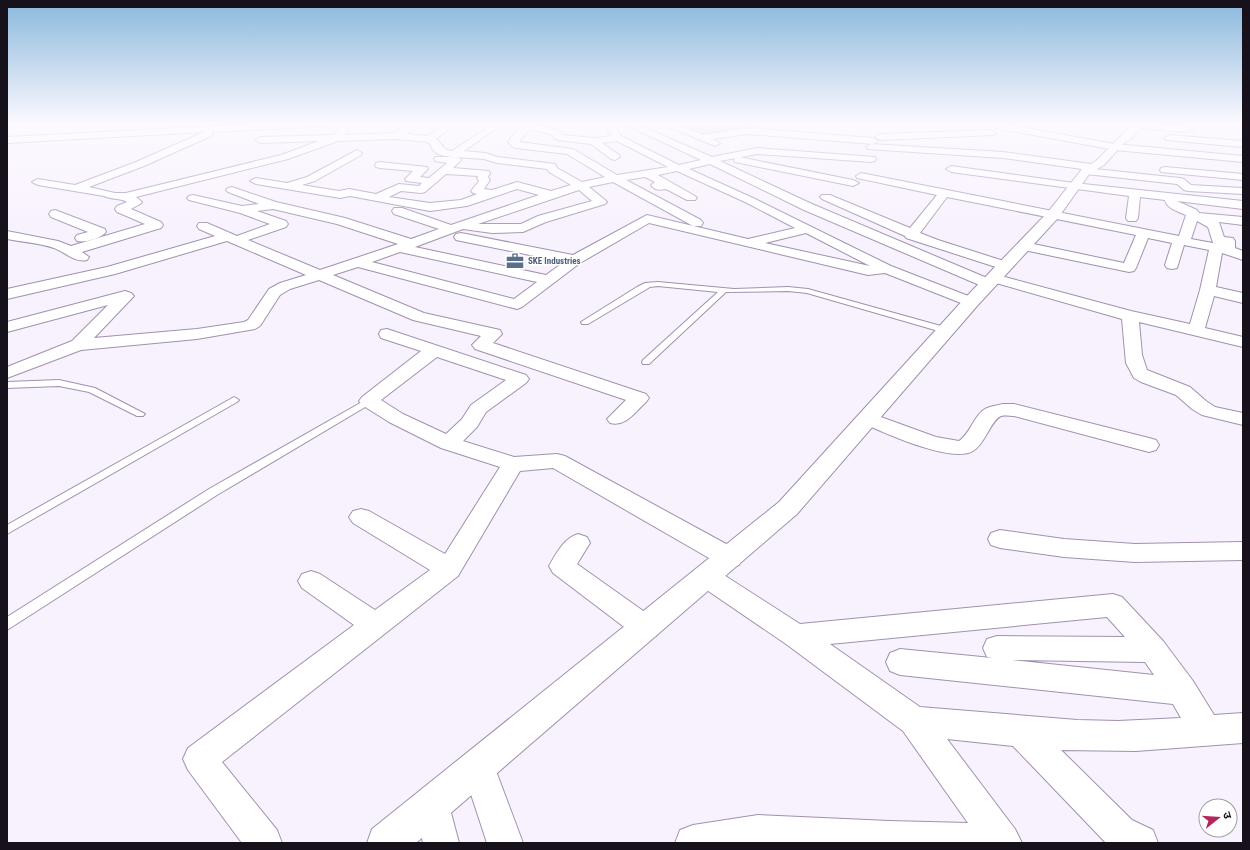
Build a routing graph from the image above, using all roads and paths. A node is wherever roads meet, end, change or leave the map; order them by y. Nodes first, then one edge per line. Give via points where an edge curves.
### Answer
1 (143, 163) edge
2 (261, 163) edge
3 (340, 163) edge
4 (453, 163) edge
5 (521, 163) edge
6 (589, 163) edge
7 (667, 163) edge
8 (699, 163) edge
9 (716, 163) edge
10 (780, 163) edge
11 (871, 163) edge
12 (951, 163) edge
13 (1004, 163) edge
14 (1099, 163) edge
15 (1117, 163) edge
16 (1139, 163) edge
17 (1209, 163) edge
18 (1209, 163) edge
19 (380, 165) dead end
20 (1243, 167) edge
21 (678, 168) junction
22 (951, 169) junction
23 (444, 171) junction
24 (646, 173) junction
25 (392, 178) dead end
26 (616, 179) junction
27 (857, 180) junction
28 (256, 181) dead end
29 (432, 181) junction
30 (38, 182) dead end
31 (581, 186) junction
32 (286, 187) junction
33 (75, 188) junction
34 (926, 189) junction
35 (232, 190) dead end
36 (1243, 191) edge
37 (491, 193) junction
38 (944, 193) junction
39 (1135, 193) junction
40 (552, 195) junction
41 (126, 196) junction
42 (826, 197) junction
43 (1165, 197) junction
44 (193, 198) dead end
45 (691, 198) dead end
46 (378, 200) junction
47 (1231, 204) junction
48 (273, 205) junction
49 (1243, 205) edge
50 (808, 207) junction
51 (242, 210) junction
52 (1055, 211) junction
53 (55, 214) dead end
54 (1243, 218) edge
55 (1115, 220) dead end
56 (1243, 221) edge
57 (1138, 225) junction
58 (203, 226) dead end
59 (450, 229) junction
60 (804, 230) junction
61 (7, 235) edge
62 (718, 235) junction
63 (912, 235) junction
64 (233, 238) junction
65 (1183, 239) junction
66 (34, 241) junction
67 (747, 243) junction
68 (405, 246) junction
69 (1024, 246) junction
70 (7, 248) edge
71 (64, 248) junction
72 (1222, 249) junction
73 (1242, 256) edge
74 (575, 260) junction
75 (360, 263) junction
76 (1172, 265) dead end
77 (886, 269) junction
78 (105, 272) junction
79 (321, 275) junction
80 (996, 276) junction
81 (548, 280) junction
82 (1208, 290) junction
83 (723, 291) junction
84 (7, 294) edge
85 (126, 296) junction
86 (1243, 298) edge
87 (971, 302) junction
88 (1130, 316) junction
89 (586, 322) dead end
90 (7, 327) edge
91 (945, 330) junction
92 (1196, 330) junction
93 (387, 334) dead end
94 (1243, 342) edge
95 (78, 345) junction
96 (434, 350) junction
97 (646, 362) dead end
98 (7, 374) edge
99 (7, 385) edge
100 (234, 400) dead end
101 (369, 401) junction
102 (140, 414) dead end
103 (867, 418) junction
104 (617, 419) dead end
105 (1243, 419) edge
106 (448, 443) junction
107 (1149, 445) dead end
108 (513, 464) junction
109 (361, 517) dead end
110 (7, 530) edge
111 (1000, 540) dead end
112 (578, 543) dead end
113 (1243, 551) edge
114 (730, 558) junction
115 (449, 569) junction
116 (708, 577) junction
117 (311, 581) dead end
118 (7, 624) edge
119 (375, 625) junction
120 (646, 628) junction
121 (796, 636) junction
122 (997, 648) dead end
123 (1153, 650) junction
124 (900, 662) dead end
125 (1182, 690) junction
126 (914, 721) junction
127 (1243, 728) edge
128 (1206, 731) junction
129 (1021, 732) junction
130 (478, 767) junction
131 (432, 805) junction
132 (1003, 842) edge
133 (264, 843) edge
134 (386, 843) edge
135 (441, 843) edge
136 (505, 843) edge
137 (693, 843) edge
138 (1140, 843) edge

1 - 33 street
2 - 41 street
3 - 32 street via 311,179
4 - 23 street
5 - 31 street via 551,166 553,170
6 - 26 street
7 - 21 street
8 - 21 street
9 - 50 street
10 - 27 street
11 - 27 street via 870,173
12 - 22 street
13 - 22 street
14 - 52 street
15 - 39 street
16 - 36 street via 1180,181 1188,188
17 - 20 street
18 - 20 street
19 - 29 street via 423,169 410,179
21 - 24 street
21 - 60 street via 749,200
22 - 34 street
23 - 29 street
23 - 37 street via 485,173 482,178 485,180 477,191
24 - 26 street
24 - 45 street via 664,183 657,185 660,187 668,185
25 - 46 street
26 - 31 street
26 - 62 street
27 - 34 street
27 - 42 street
28 - 32 street
29 - 46 street via 421,190 399,187
30 - 33 street
31 - 40 street
31 - 59 street via 601,202 542,219 523,228
32 - 46 street via 340,195 349,192
33 - 41 street via 113,196
34 - 38 street
35 - 48 street
37 - 40 street via 516,184
37 - 46 street via 463,203 430,207
38 - 52 street
38 - 63 street
39 - 43 street
39 - 57 street
40 - 59 street
41 - 71 street via 136,202 120,209 158,225
42 - 50 street
42 - 63 street
43 - 47 street
43 - 65 street via 1176,206 1192,213
44 - 51 street
46 - 59 street
47 - 49 street
47 - 54 street
48 - 51 street
48 - 68 street via 341,221
50 - 80 street
51 - 64 street via 282,224
52 - 55 street
52 - 57 street
52 - 69 street
53 - 71 street via 100,232
56 - 72 street via 1199,217 1214,225 1218,240 1228,241
57 - 65 street
57 - 69 street via 1129,268
58 - 64 street
59 - 68 street
59 - 74 street
60 - 67 street
60 - 77 street
61 - 66 street
62 - 67 street
62 - 74 street via 647,219
63 - 80 street
64 - 78 street
64 - 79 street
65 - 72 street
65 - 76 street
66 - 70 street
66 - 71 street
67 - 77 street via 868,271
68 - 75 street
68 - 81 street
69 - 80 street
71 - 78 street
72 - 73 street
72 - 82 street
74 - 81 street
75 - 79 street
75 - 81 street via 517,304
77 - 87 street
78 - 84 street
78 - 85 street
79 - 95 street via 274,292 250,326 197,334
79 - 104 street via 419,317 494,334 481,345 639,398
80 - 87 street
80 - 88 street
82 - 86 street
82 - 92 street
83 - 89 lane via 648,285
83 - 91 lane via 788,289 808,292
83 - 97 lane
85 - 90 street
85 - 95 street
87 - 91 street
88 - 92 street
88 - 105 street via 1136,366 1140,374 1185,392 1200,406 1225,416
91 - 103 street
92 - 94 street
93 - 96 street
95 - 98 street
96 - 101 street
96 - 106 street via 520,379 478,409 470,423
99 - 102 lane via 59,383 92,390
100 - 110 lane
101 - 106 street via 396,418
101 - 118 lane via 213,492
103 - 107 street via 952,449 963,448 976,438 987,417 1001,409
103 - 114 street via 788,508
106 - 108 street
108 - 114 street via 557,461
108 - 115 street
109 - 115 street
111 - 113 street via 1135,553
112 - 120 street via 562,566
114 - 116 street
115 - 119 street
116 - 120 street
116 - 121 street
117 - 119 street
119 - 133 street via 199,759
120 - 130 street
121 - 123 street via 1113,605
121 - 126 street
122 - 123 street
123 - 125 street
124 - 125 street
125 - 128 street
126 - 129 street
126 - 132 street
127 - 128 street
128 - 129 street via 1101,736
129 - 138 street via 1120,832
130 - 131 street
130 - 136 street
131 - 134 street
131 - 135 street
132 - 137 street via 758,833

